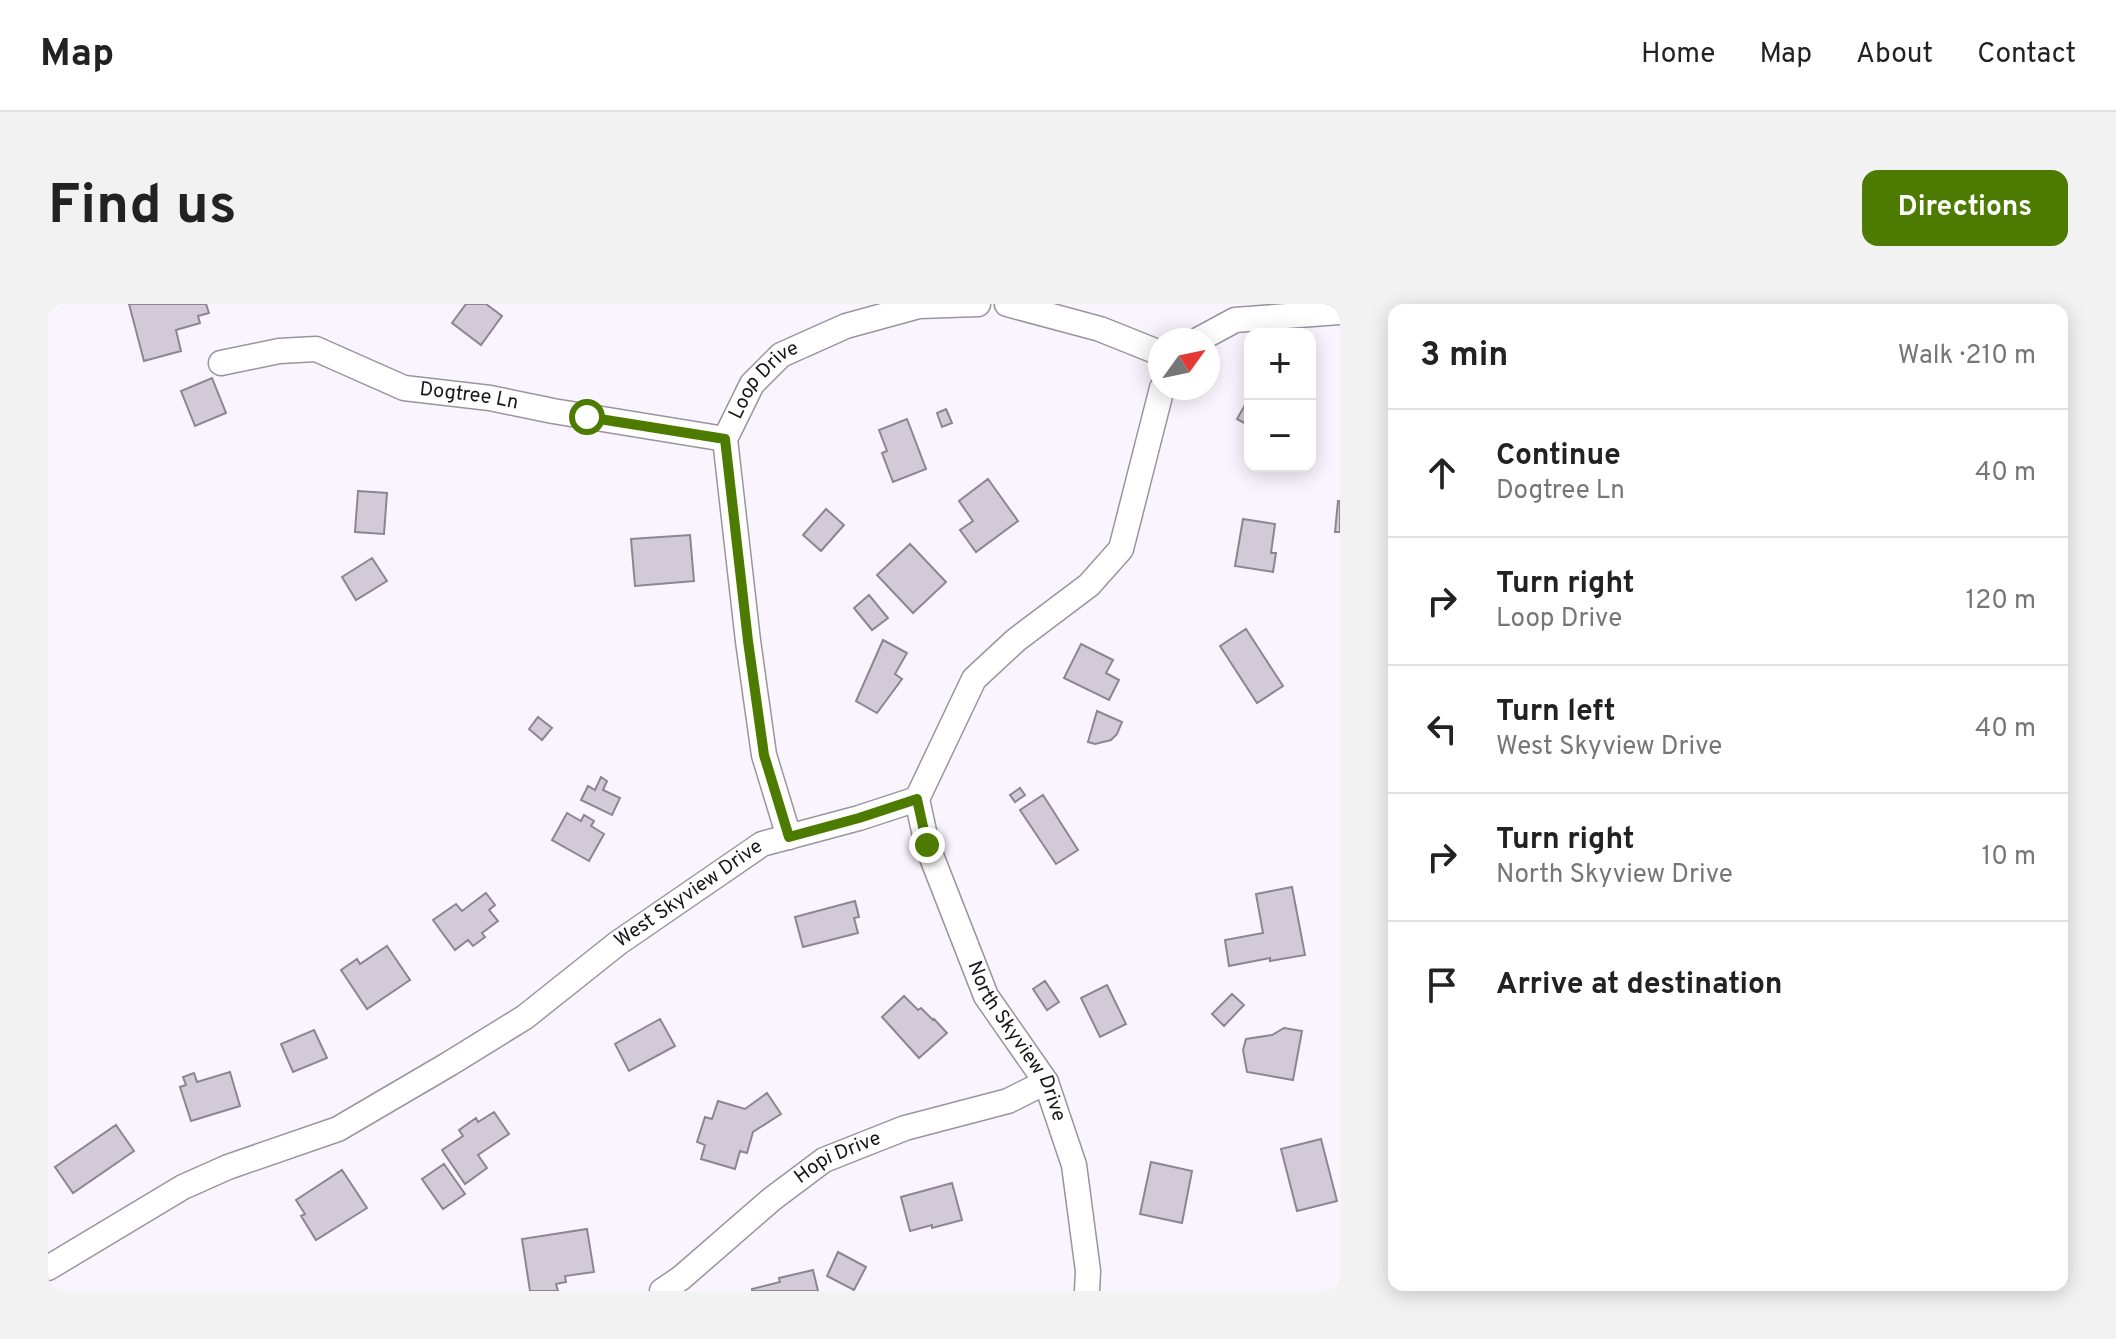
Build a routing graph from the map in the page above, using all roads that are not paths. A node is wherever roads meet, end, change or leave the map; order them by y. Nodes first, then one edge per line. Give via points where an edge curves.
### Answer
1 (978, 304) edge
2 (1007, 304) edge
3 (1340, 312) edge
4 (1220, 328) edge
5 (1148, 348) edge
6 (221, 363) dead end
7 (1159, 400) edge
8 (725, 439) junction
9 (917, 799) junction
10 (789, 837) junction
11 (1046, 1082) junction
12 (48, 1268) edge
13 (662, 1291) edge
14 (1087, 1291) edge

1 - 8 street, Loop Drive via 919,306 846,326 781,355 752,384
2 - 5 street
3 - 4 street via 1235,320
6 - 8 street, Dogtree Ln via 316,349 404,388
7 - 9 street via 1121,549 1089,585 974,679
8 - 10 street, Loop Drive via 764,755
9 - 10 street, West Skyview Drive
9 - 11 street, North Skyview Drive via 927,845 986,996
10 - 12 street, West Skyview Drive via 762,844 618,943 525,1017 351,1122 183,1187
11 - 13 street, Hopi Drive via 1008,1101 905,1128 824,1160
11 - 14 street, North Skyview Drive via 1074,1165

